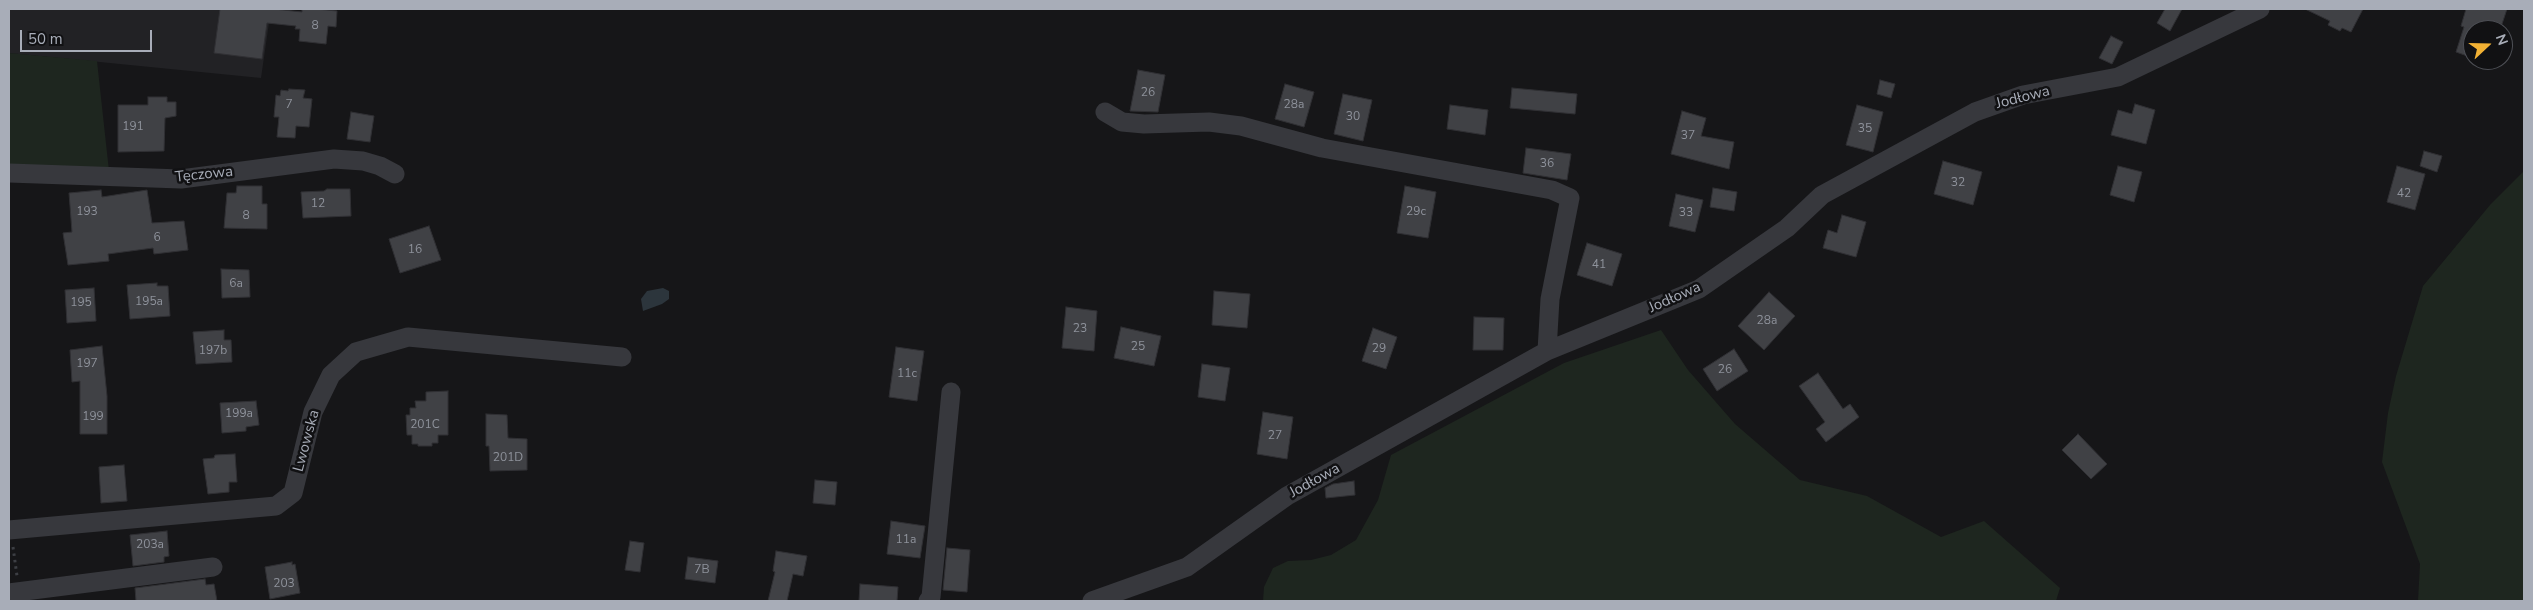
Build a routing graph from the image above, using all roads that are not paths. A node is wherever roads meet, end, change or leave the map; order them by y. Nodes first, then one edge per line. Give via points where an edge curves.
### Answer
1 (2260, 9) edge
2 (1105, 112) dead end
3 (9, 173) edge
4 (395, 174) dead end
5 (1547, 351) junction
6 (622, 357) dead end
7 (951, 392) dead end
8 (11, 537) edge
9 (213, 567) dead end
10 (13, 585) edge
11 (928, 601) edge
12 (1092, 601) edge

1 - 5 street, Jodłowa via 2118,78 2023,95 1975,112 1822,195 1787,228 1699,289
2 - 5 street via 1122,122 1209,122 1241,126 1322,148 1552,190 1570,198 1550,299
3 - 4 street, Tęczowa via 181,179 334,159 363,161
5 - 12 street, Jodłowa via 1287,496 1187,567
6 - 8 street, Lwowska via 408,337 356,352 331,375 313,412 293,493 276,506
7 - 11 street via 931,597
9 - 10 street

